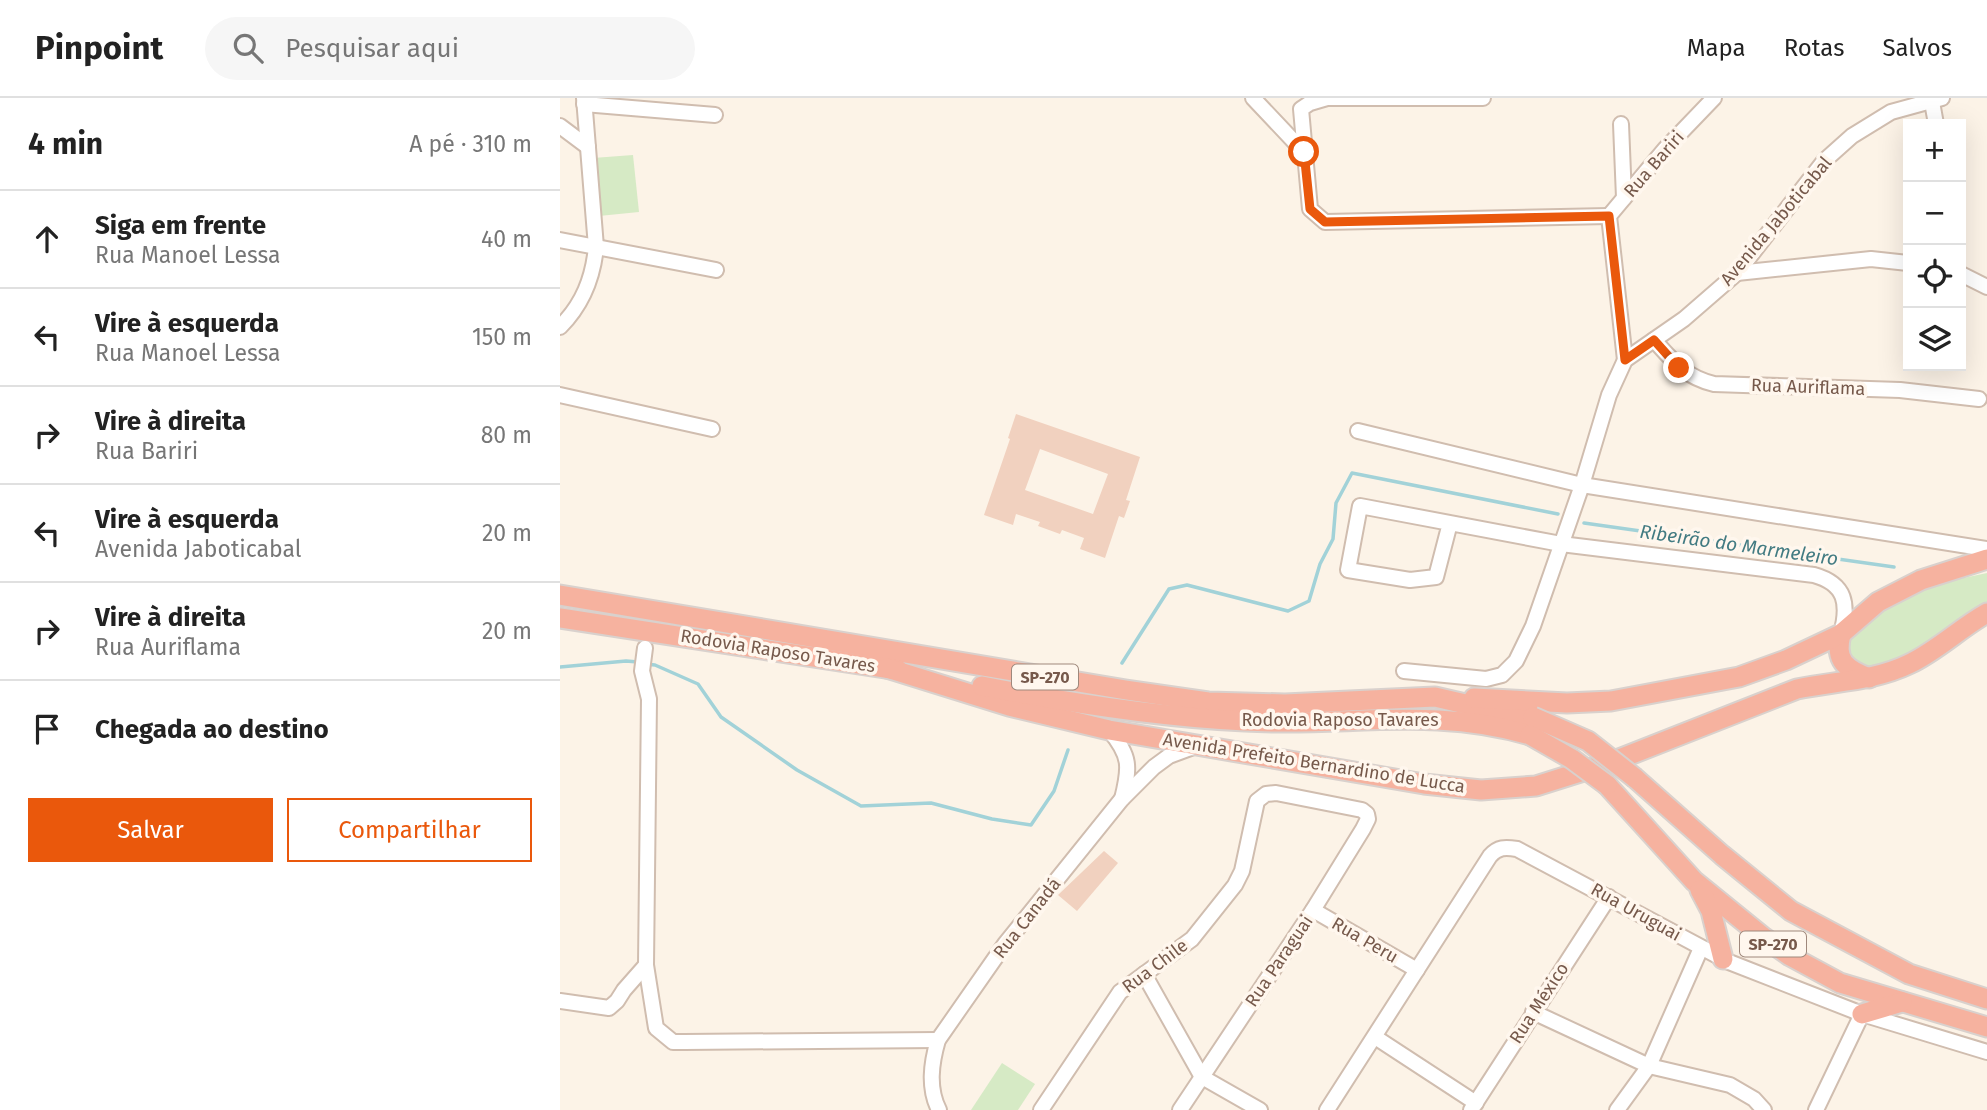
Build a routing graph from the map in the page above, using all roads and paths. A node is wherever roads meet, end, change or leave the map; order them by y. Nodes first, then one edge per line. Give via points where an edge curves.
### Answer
1 (1253, 98) edge
2 (1483, 98) edge
3 (1714, 98) edge
4 (1937, 100) edge
5 (584, 101) edge
6 (715, 115) dead end
7 (1936, 119) edge
8 (1621, 124) dead end
9 (560, 125) edge
10 (587, 147) junction
11 (1304, 152) junction
12 (1623, 198) junction
13 (1609, 216) junction
14 (560, 240) edge
15 (596, 247) junction
16 (1903, 262) edge
17 (716, 270) dead end
18 (1737, 273) junction
19 (1966, 276) edge
20 (1987, 287) edge
21 (560, 327) edge
22 (1654, 340) junction
23 (1625, 360) junction
24 (560, 394) edge
25 (1979, 399) dead end
26 (712, 429) dead end
27 (1358, 431) dead end
28 (1582, 485) junction
29 (1450, 523) junction
30 (1562, 544) junction
31 (1987, 549) edge
32 (1987, 559) edge
33 (560, 595) edge
34 (1987, 613) edge
35 (560, 618) edge
36 (1841, 634) junction
37 (645, 651) dead end
38 (887, 668) junction
39 (1404, 671) dead end
40 (1869, 678) junction
41 (1435, 697) junction
42 (1532, 726) junction
43 (1109, 730) junction
44 (1198, 746) junction
45 (1121, 800) junction
46 (1362, 810) joint
47 (1693, 881) junction
48 (1609, 897) junction
49 (1313, 910) junction
50 (1702, 948) junction
51 (1723, 959) junction
52 (646, 965) junction
53 (1417, 970) junction
54 (1144, 974) junction
55 (1987, 999) edge
56 (560, 1001) edge
57 (1902, 1002) junction
58 (1533, 1012) junction
59 (1862, 1014) junction
60 (1987, 1027) edge
61 (1375, 1037) junction
62 (938, 1041) junction
63 (1987, 1052) edge
64 (1649, 1066) junction
65 (1202, 1077) junction
66 (1474, 1106) edge
67 (939, 1110) edge
68 (1041, 1110) edge
69 (1180, 1110) edge
70 (1260, 1110) edge
71 (1327, 1110) edge
72 (1617, 1110) edge
73 (1764, 1110) edge
74 (1816, 1110) edge

1 - 11 street
2 - 11 street via 1327,99 1310,103 1301,109
3 - 12 street, Rua Bariri
4 - 7 street
4 - 18 street, Avenida Jaboticabal via 1891,112 1852,136 1824,161
5 - 6 street
5 - 10 street
8 - 12 street
9 - 10 street
10 - 15 street
11 - 13 street via 1310,209 1325,222
12 - 13 street, Rua Bariri
13 - 23 street
14 - 15 street
15 - 17 street
15 - 21 street via 584,296
16 - 18 street via 1871,259
18 - 22 street, Avenida Jaboticabal
19 - 20 street
22 - 23 street, Avenida Jaboticabal
22 - 25 street, Rua Auriflama via 1679,368 1696,380 1714,384 1900,390
23 - 28 street via 1609,395
24 - 26 street
27 - 28 street
28 - 30 street
28 - 31 street
29 - 29 street via 1360,506 1348,570 1410,580 1436,577
29 - 30 street
30 - 36 street via 1829,579 1843,598
30 - 39 street via 1533,626 1516,661 1502,675 1486,678
32 - 36 highway via 1910,585 1878,602
33 - 41 highway, Rodovia Raposo Tavares / SP-270 via 1208,702 1285,704
34 - 40 highway, Avenida Prefeito Bernardino de Lucca via 1909,664
35 - 38 highway, Rodovia Raposo Tavares / SP-270
36 - 40 highway via 1838,652 1842,662
36 - 41 highway via 1739,677 1611,701
37 - 52 street via 642,671 649,699
38 - 42 highway, Rodovia Raposo Tavares / SP-270 via 1144,712 1273,722 1418,718
38 - 43 highway, Avenida Prefeito Bernardino de Lucca via 1009,706
40 - 44 highway, Avenida Prefeito Bernardino de Lucca via 1797,689 1609,763 1512,789 1424,784
41 - 42 highway, Rodovia Raposo Tavares / SP-270 via 1513,715
42 - 47 highway, Rodovia Raposo Tavares / SP-270, bridge via 1607,785
42 - 55 highway, Rodovia Raposo Tavares / SP-270, bridge via 1588,741 1791,911 1909,974
43 - 44 highway, Avenida Prefeito Bernardino de Lucca
43 - 45 street via 1122,745 1128,765
44 - 45 street, Rua Canadá via 1169,756
45 - 62 street, Rua Canadá via 1005,944
46 - 49 street, Rua Paraguai via 1368,819
46 - 54 street, Rua Chile via 1276,793 1262,797 1254,808 1235,885 1192,939
47 - 51 highway via 1711,911
47 - 57 highway, Rodovia Raposo Tavares / SP-270 via 1790,956 1840,983
48 - 50 street, Rua Uruguai
48 - 53 street, Rua Uruguai via 1517,849 1500,848 1490,856
48 - 58 street, Rua México
49 - 53 street, Rua Peru
49 - 65 street, Rua Paraguai
50 - 51 street, Rua Uruguai
50 - 64 street
51 - 59 street, Rua Uruguai
52 - 56 street via 609,1007
52 - 62 street via 656,1028 673,1042
53 - 61 street, Rua Uruguai
54 - 65 street
54 - 68 street, Rua Chile via 1120,992
57 - 59 highway
57 - 60 highway, Rodovia Raposo Tavares / SP-270
58 - 64 street
58 - 66 street, Rua México
59 - 63 street, Rua Uruguai
59 - 74 street
61 - 66 street
61 - 71 street, Rua Uruguai
62 - 67 street via 931,1091
64 - 72 street
64 - 73 street via 1730,1085
65 - 69 street, Rua Paraguai
65 - 70 street

